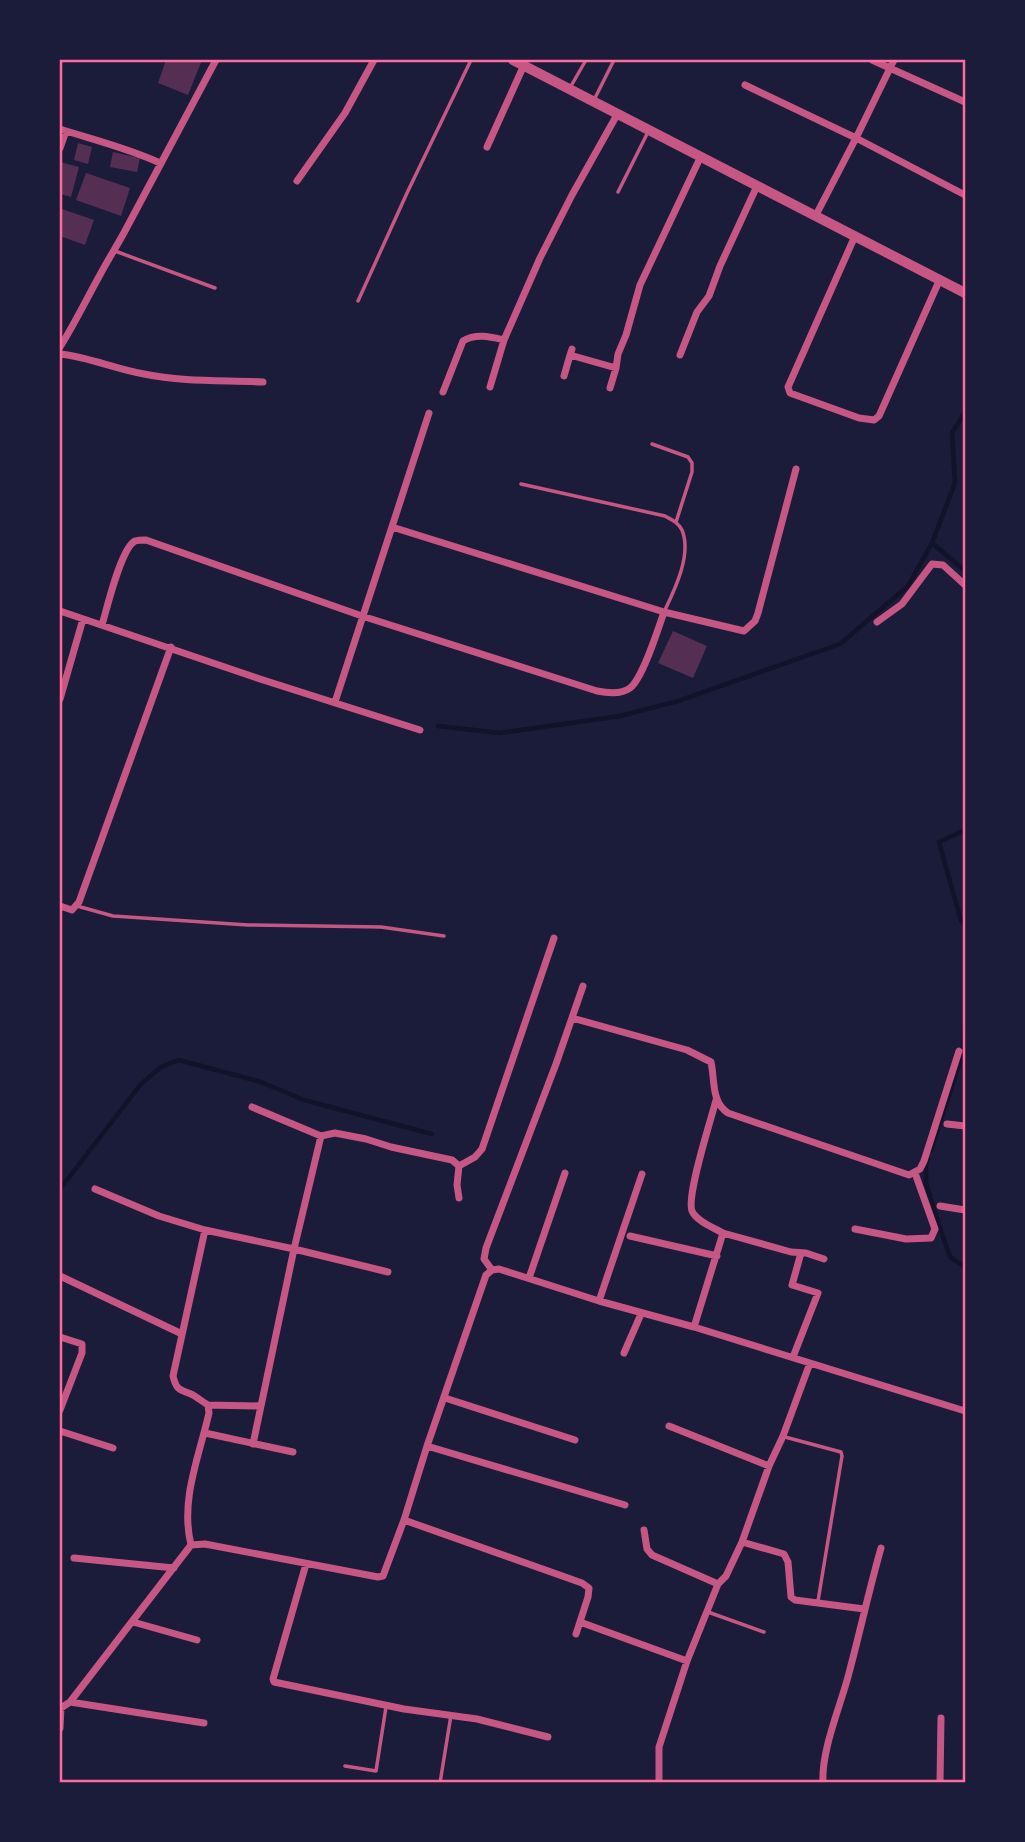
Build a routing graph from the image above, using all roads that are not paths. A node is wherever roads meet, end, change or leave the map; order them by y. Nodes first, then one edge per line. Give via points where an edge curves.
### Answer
1 (216, 60) edge
2 (374, 60) edge
3 (471, 60) edge
4 (513, 60) edge
5 (586, 60) edge
6 (614, 60) edge
7 (873, 60) edge
8 (892, 64) edge
9 (524, 65) junction
10 (745, 85) dead end
11 (570, 88) junction
12 (594, 100) junction
13 (965, 102) edge
14 (618, 113) junction
15 (650, 129) junction
16 (63, 130) edge
17 (856, 138) junction
18 (61, 143) edge
19 (486, 147) dead end
20 (701, 156) junction
21 (160, 163) junction
22 (297, 181) dead end
23 (757, 186) junction
24 (618, 192) dead end
25 (965, 195) edge
26 (816, 215) junction
27 (855, 236) junction
28 (115, 251) junction
29 (940, 279) junction
30 (215, 288) dead end
31 (965, 293) edge
32 (358, 302) dead end
33 (504, 341) junction
34 (60, 347) edge
35 (60, 354) edge
36 (680, 355) dead end
37 (616, 368) junction
38 (564, 376) dead end
39 (263, 382) dead end
40 (490, 387) dead end
41 (610, 388) dead end
42 (443, 392) dead end
43 (429, 413) dead end
44 (652, 444) dead end
45 (796, 469) dead end
46 (521, 484) dead end
47 (676, 522) junction
48 (392, 527) junction
49 (965, 585) edge
50 (60, 611) edge
51 (664, 612) junction
52 (362, 616) junction
53 (83, 620) junction
54 (877, 622) dead end
55 (102, 625) junction
56 (171, 647) junction
57 (60, 699) edge
58 (334, 702) junction
59 (420, 730) dead end
60 (60, 906) edge
61 (77, 906) junction
62 (444, 936) dead end
63 (554, 938) dead end
64 (583, 986) dead end
65 (572, 1018) junction
66 (959, 1051) dead end
67 (717, 1100) junction
68 (252, 1107) dead end
69 (947, 1124) dead end
70 (965, 1126) edge
71 (321, 1136) junction
72 (459, 1166) junction
73 (565, 1173) dead end
74 (642, 1174) dead end
75 (915, 1174) junction
76 (95, 1189) dead end
77 (458, 1198) dead end
78 (940, 1206) dead end
79 (965, 1210) edge
80 (855, 1228) dead end
81 (205, 1230) junction
82 (723, 1233) junction
83 (629, 1236) dead end
84 (294, 1249) junction
85 (801, 1253) junction
86 (717, 1256) junction
87 (824, 1259) dead end
88 (492, 1270) junction
89 (388, 1272) dead end
90 (60, 1276) edge
91 (529, 1278) junction
92 (599, 1301) junction
93 (641, 1314) junction
94 (694, 1327) junction
95 (182, 1334) junction
96 (60, 1337) edge
97 (624, 1353) dead end
98 (793, 1357) junction
99 (810, 1363) junction
100 (445, 1398) junction
101 (208, 1405) junction
102 (261, 1406) junction
103 (60, 1410) edge
104 (965, 1411) edge
105 (669, 1426) dead end
106 (60, 1431) edge
107 (205, 1433) junction
108 (783, 1436) junction
109 (575, 1440) dead end
110 (253, 1444) junction
111 (427, 1446) junction
112 (113, 1448) dead end
113 (293, 1452) dead end
114 (769, 1466) junction
115 (625, 1505) dead end
116 (404, 1520) junction
117 (644, 1530) dead end
118 (742, 1542) junction
119 (191, 1545) junction
120 (881, 1548) dead end
121 (74, 1558) dead end
122 (306, 1564) junction
123 (174, 1568) junction
124 (718, 1584) junction
125 (818, 1602) junction
126 (864, 1609) junction
127 (706, 1612) junction
128 (133, 1622) junction
129 (580, 1622) junction
130 (764, 1632) dead end
131 (576, 1634) dead end
132 (197, 1640) dead end
133 (688, 1661) junction
134 (70, 1702) junction
135 (386, 1705) junction
136 (60, 1708) edge
137 (451, 1715) junction
138 (941, 1718) dead end
139 (204, 1723) dead end
140 (60, 1728) edge
141 (548, 1737) dead end
142 (345, 1766) dead end
143 (440, 1783) edge
144 (659, 1783) edge
145 (823, 1783) edge
146 (940, 1783) edge

1 - 21 street
2 - 22 street via 345,113
3 - 32 lane
4 - 9 street
5 - 11 lane
6 - 12 lane
7 - 8 street
8 - 13 street
8 - 17 street
9 - 11 street
9 - 19 street
10 - 17 street
11 - 12 street
12 - 14 street
14 - 15 street
14 - 33 street via 540,258
15 - 20 street
15 - 24 lane
16 - 18 street
16 - 21 street
17 - 25 street
17 - 26 street
20 - 23 street
20 - 37 street via 640,285
21 - 28 street
23 - 26 street
23 - 36 street
26 - 27 street
27 - 29 street
27 - 29 street via 789,393 859,418 879,416
28 - 30 lane
28 - 34 street
29 - 31 street
33 - 40 street
33 - 42 street via 476,336 463,341
35 - 39 street via 146,375
37 - 38 street via 571,352
37 - 41 street
43 - 48 street
44 - 47 lane via 688,457 692,463
45 - 51 street via 758,613 749,627 744,631
46 - 47 lane
47 - 51 lane via 682,529 684,554 679,580
48 - 51 street
48 - 52 street
49 - 54 street via 943,565 932,564 902,604
50 - 53 street
51 - 52 street via 633,684 610,693
52 - 55 street via 136,540 120,564
52 - 58 street
53 - 55 street
53 - 57 street
55 - 56 street
56 - 58 street
56 - 61 street
58 - 59 street
60 - 61 street via 72,910
61 - 62 lane via 113,916 381,927
63 - 72 street via 482,1149
64 - 65 street
65 - 67 street via 703,1057 711,1062
65 - 88 street via 486,1248 484,1259
66 - 75 street via 924,1161
67 - 75 street via 728,1113 888,1169
67 - 82 street via 691,1210
68 - 71 street
69 - 70 street
71 - 72 street via 335,1133 366,1139 452,1160
71 - 84 street
72 - 77 street
73 - 91 street
74 - 92 street
75 - 80 street via 935,1229 931,1238 906,1239
76 - 81 street
78 - 79 street
81 - 84 street
81 - 95 street
82 - 85 street
82 - 86 street
83 - 86 street
84 - 89 street
84 - 102 street
85 - 87 street
85 - 98 street via 792,1285 818,1293
86 - 94 street
88 - 91 street
88 - 100 street via 486,1275
90 - 95 street
91 - 92 street
92 - 93 street
93 - 94 street
93 - 97 street
94 - 98 street
95 - 101 street via 173,1376 176,1386
96 - 103 street via 82,1344 82,1353
98 - 99 street
99 - 104 street
99 - 108 street
100 - 109 street
100 - 111 street
101 - 102 street
101 - 107 street
102 - 110 street
105 - 114 street
106 - 112 street
107 - 110 street
107 - 119 street via 189,1491
108 - 114 street
108 - 125 lane via 842,1455
110 - 113 street
111 - 115 street
111 - 116 street
114 - 118 street
116 - 122 street via 383,1576
116 - 129 street via 582,1583 589,1588
117 - 124 street via 652,1555
118 - 124 street
118 - 125 street via 784,1554 791,1597
119 - 122 street
119 - 123 street
120 - 126 street
121 - 123 street
122 - 135 street via 274,1682
123 - 128 street
124 - 127 street
125 - 126 street
126 - 145 street
127 - 130 lane
127 - 133 street
128 - 132 street
128 - 134 street
129 - 131 street
129 - 133 street
133 - 144 street via 659,1748
134 - 136 street
134 - 139 street
135 - 137 street
135 - 142 lane via 376,1771
136 - 140 street
137 - 141 street
137 - 143 lane
138 - 146 street

